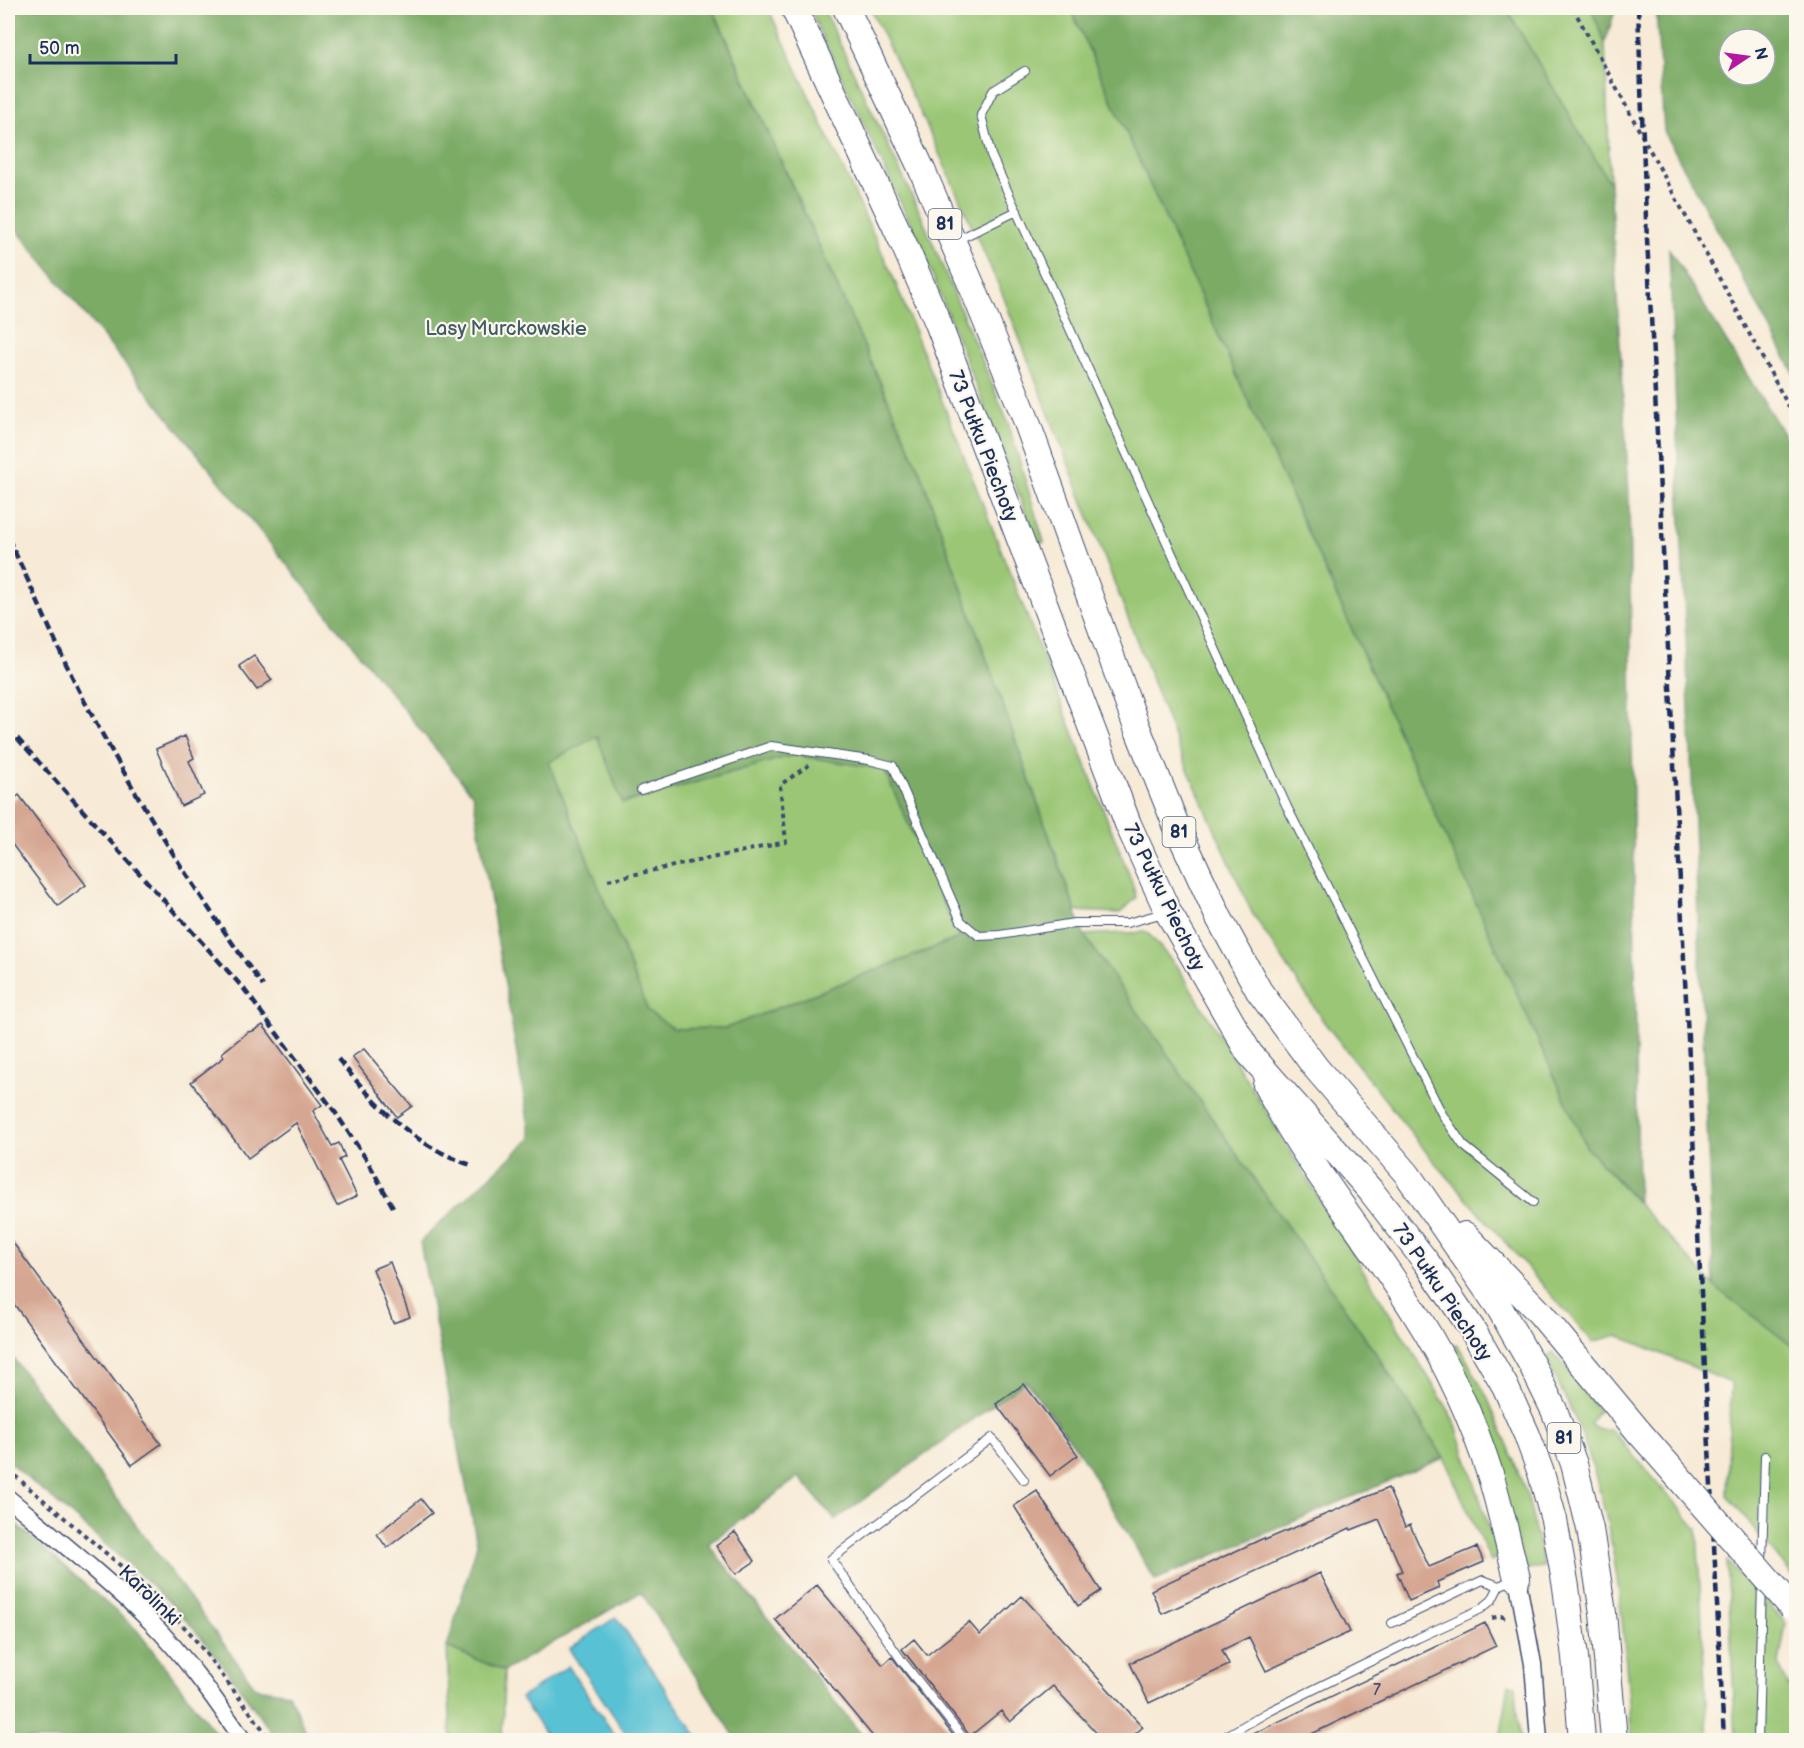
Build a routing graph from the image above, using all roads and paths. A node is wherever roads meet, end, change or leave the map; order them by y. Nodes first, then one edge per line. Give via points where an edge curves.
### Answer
1 (794, 8) edge
2 (846, 8) edge
3 (1573, 8) edge
4 (1024, 71) dead end
5 (1017, 211) junction
6 (953, 242) junction
7 (1797, 420) edge
8 (824, 754) junction
9 (641, 790) dead end
10 (608, 880) dead end
11 (1168, 912) junction
12 (1250, 1053) junction
13 (1407, 1174) junction
14 (1533, 1202) dead end
15 (1765, 1456) dead end
16 (1024, 1480) dead end
17 (8, 1498) edge
18 (1508, 1582) junction
19 (1481, 1609) junction
20 (1794, 1609) edge
21 (1509, 1621) dead end
22 (1392, 1623) dead end
23 (243, 1740) edge
24 (965, 1740) edge
25 (1219, 1740) edge
26 (1539, 1740) edge
27 (1582, 1740) edge
28 (1614, 1740) edge
29 (1758, 1740) edge

1 - 11 main road, 73 Pułku Piechoty / 81 via 938,323 1124,813
2 - 6 main road, 73 Pułku Piechoty / 81
3 - 7 path
4 - 5 lane via 993,91 981,115 991,155
5 - 6 lane
5 - 14 lane via 1287,807 1442,1114 1463,1145
6 - 13 main road, 73 Pułku Piechoty / 81 via 1025,417 1149,759 1219,918 1259,990 1316,1068
8 - 9 lane via 771,746
8 - 10 path via 780,785 786,842
8 - 11 lane via 893,766 961,921 979,936 1074,923 1127,923
11 - 12 main road, 73 Pułku Piechoty / 81
12 - 18 main road via 1284,1120 1416,1314 1449,1374 1490,1476
12 - 27 main road, 73 Pułku Piechoty / 81 via 1371,1191 1427,1263 1473,1329 1505,1386 1538,1463 1554,1520 1569,1610
13 - 20 main road, bridge via 1540,1314
13 - 28 main road, 73 Pułku Piechoty / 81 via 1499,1307 1550,1401 1570,1453 1590,1529 1604,1613
15 - 29 lane
16 - 24 lane via 992,1438 831,1559 902,1661
17 - 23 street, Karolinki via 151,1622
18 - 19 lane
18 - 22 lane via 1483,1580
18 - 26 street via 1533,1664
19 - 21 path via 1488,1619 1501,1616
19 - 25 lane via 1268,1712

